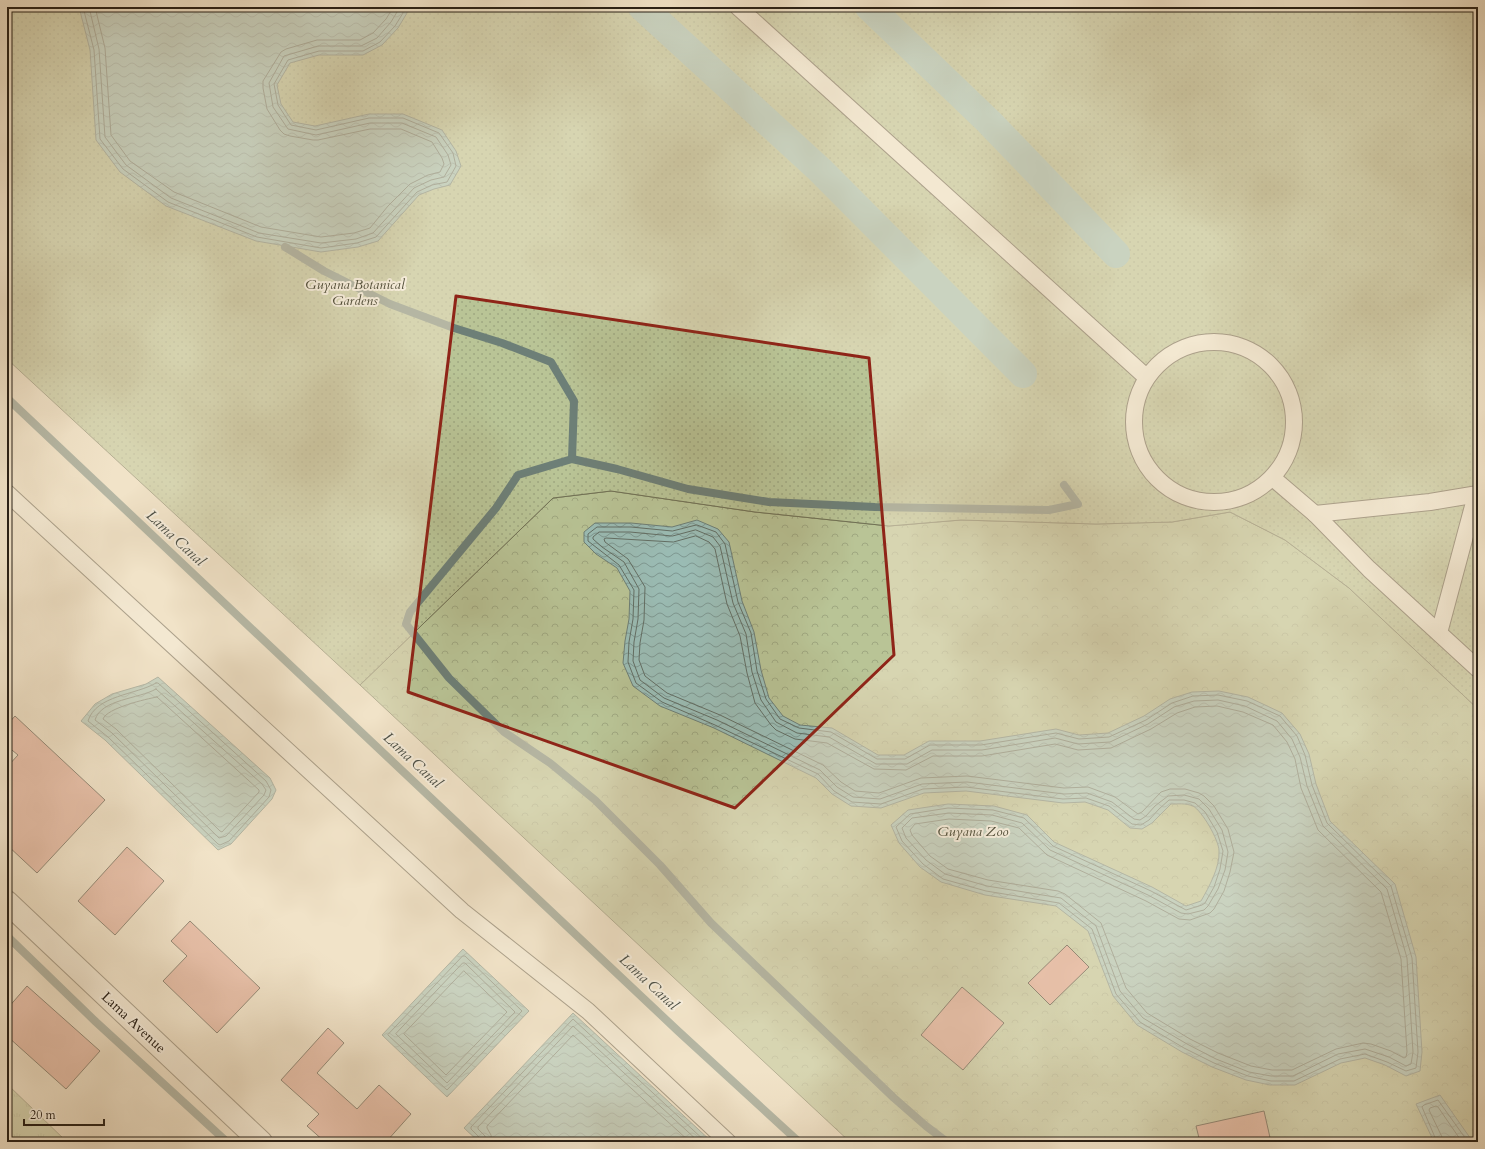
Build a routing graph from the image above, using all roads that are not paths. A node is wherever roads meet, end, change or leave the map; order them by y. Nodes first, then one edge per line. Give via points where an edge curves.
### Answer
1 (738, 7) edge
2 (1145, 376) junction
3 (1274, 479) junction
4 (7, 493) edge
5 (1477, 494) edge
6 (1315, 514) junction
7 (1439, 633) junction
8 (1478, 669) edge
9 (7, 902) edge
10 (261, 1142) edge
11 (728, 1142) edge

1 - 2 lane
2 - 3 lane via 1131,422 1146,468 1184,498 1232,503
2 - 3 lane via 1188,342 1242,343 1275,369 1285,377 1297,430
3 - 6 lane
4 - 11 lane via 462,911 588,1010
5 - 6 lane via 1430,502
5 - 7 lane
6 - 7 lane via 1369,569
7 - 8 lane
9 - 10 street, Lama Avenue

